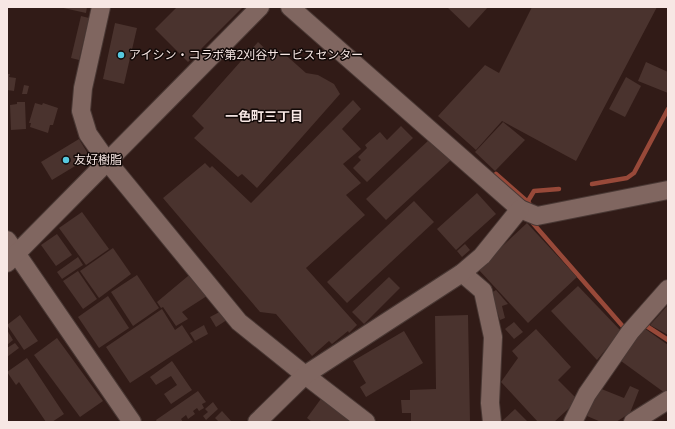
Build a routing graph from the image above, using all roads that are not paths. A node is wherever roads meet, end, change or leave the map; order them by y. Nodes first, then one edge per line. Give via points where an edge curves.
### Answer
1 (102, 7) edge
2 (260, 7) edge
3 (290, 7) edge
4 (107, 162) junction
5 (668, 190) edge
6 (520, 209) junction
7 (10, 252) edge
8 (462, 272) junction
9 (668, 289) edge
10 (305, 376) junction
11 (668, 400) edge
12 (132, 422) edge
13 (257, 422) edge
14 (366, 422) edge
15 (492, 422) edge
16 (573, 422) edge
17 (633, 422) edge

1 - 4 street via 83,88 81,111 88,134
2 - 4 street
3 - 6 street
4 - 7 street
4 - 10 street via 239,322
5 - 6 street via 537,216
6 - 8 street via 482,256
7 - 12 street
8 - 10 street
8 - 15 street via 483,291 493,337 490,403
9 - 16 street via 630,332 587,394
10 - 13 street
10 - 14 street
11 - 17 street

